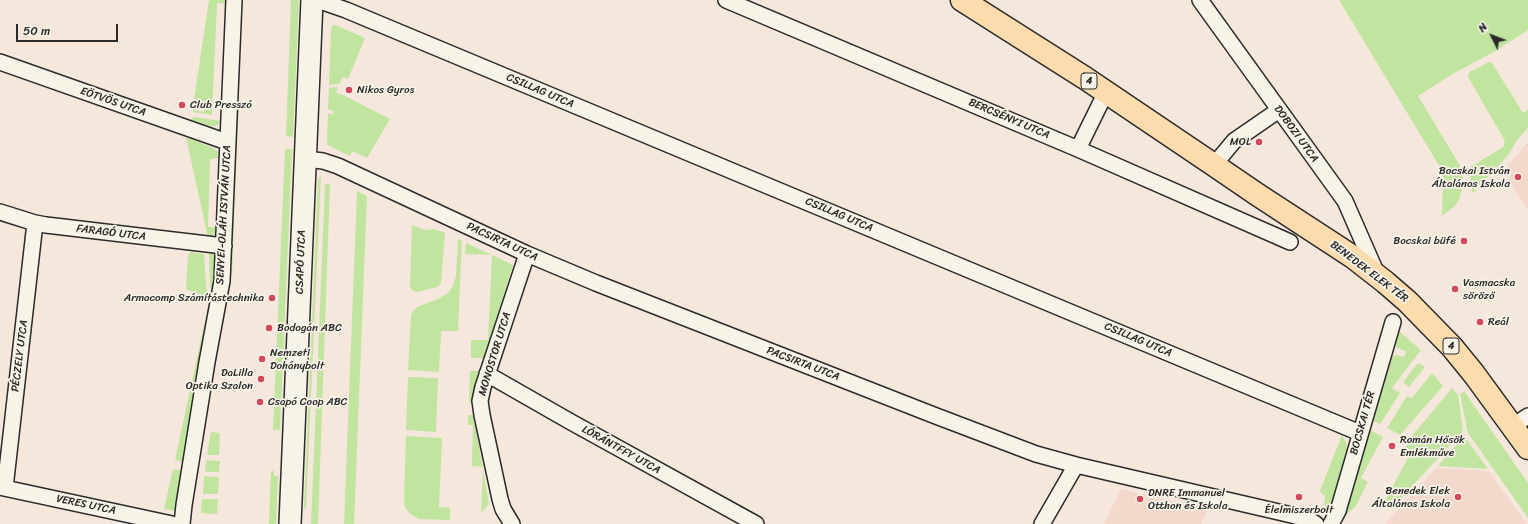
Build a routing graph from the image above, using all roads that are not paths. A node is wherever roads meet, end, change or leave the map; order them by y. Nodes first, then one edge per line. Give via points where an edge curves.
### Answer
1 (234, 0) edge
2 (312, 0) edge
3 (317, 0) edge
4 (726, 0) edge
5 (962, 0) edge
6 (1200, 0) edge
7 (0, 62) edge
8 (1106, 92) junction
9 (1279, 110) junction
10 (227, 142) junction
11 (1078, 149) junction
12 (305, 159) junction
13 (1214, 164) junction
14 (0, 212) edge
15 (35, 223) junction
16 (1290, 242) dead end
17 (224, 246) junction
18 (527, 254) junction
19 (1378, 277) junction
20 (1393, 322) dead end
21 (488, 374) junction
22 (1520, 421) edge
23 (1360, 433) junction
24 (1528, 448) edge
25 (1076, 465) junction
26 (2, 487) edge
27 (172, 524) edge
28 (182, 524) edge
29 (290, 524) edge
30 (512, 524) edge
31 (756, 524) edge
32 (1042, 524) edge
33 (1316, 524) edge
34 (1331, 524) edge

1 - 10 street, SENYEI-OLÁH ISTVÁN UTCA
2 - 12 street, CSAPÓ UTCA
3 - 23 street, CSILLAG UTCA via 368,19
4 - 11 street, BERCSÉNYI UTCA
5 - 8 main road, 4
6 - 9 street, DOBOZI UTCA
7 - 10 street, EÖTVÖS UTCA
8 - 11 street
8 - 13 main road, 4
9 - 13 street via 1234,141
9 - 19 street, DOBOZI UTCA via 1345,201
10 - 17 street, SENYEI-OLÁH ISTVÁN UTCA
11 - 16 street, BERCSÉNYI UTCA
12 - 18 street, PACSIRTA UTCA via 338,166
12 - 29 street, CSAPÓ UTCA
13 - 19 main road, BENEDEK ELEK TÉR / 4 via 1353,257
14 - 15 street, FARAGÓ UTCA
15 - 17 street, FARAGÓ UTCA
15 - 26 street, PÉCZELY UTCA
17 - 28 street, SENYEI-OLÁH ISTVÁN UTCA via 222,281
18 - 21 street, MONOSTOR UTCA
18 - 25 street, PACSIRTA UTCA via 936,416 1036,454
19 - 22 main road, BENEDEK ELEK TÉR / 4 via 1407,301
20 - 23 street, BOCSKAI TÉR
21 - 30 street, MONOSTOR UTCA via 480,408 500,499
21 - 31 street, LÓRÁNTFFY UTCA
22 - 24 main road, 4
23 - 34 street, BOCSKAI TÉR via 1338,511
25 - 32 street
25 - 33 street, PACSIRTA UTCA via 1308,519
26 - 27 street, VERES UTCA

